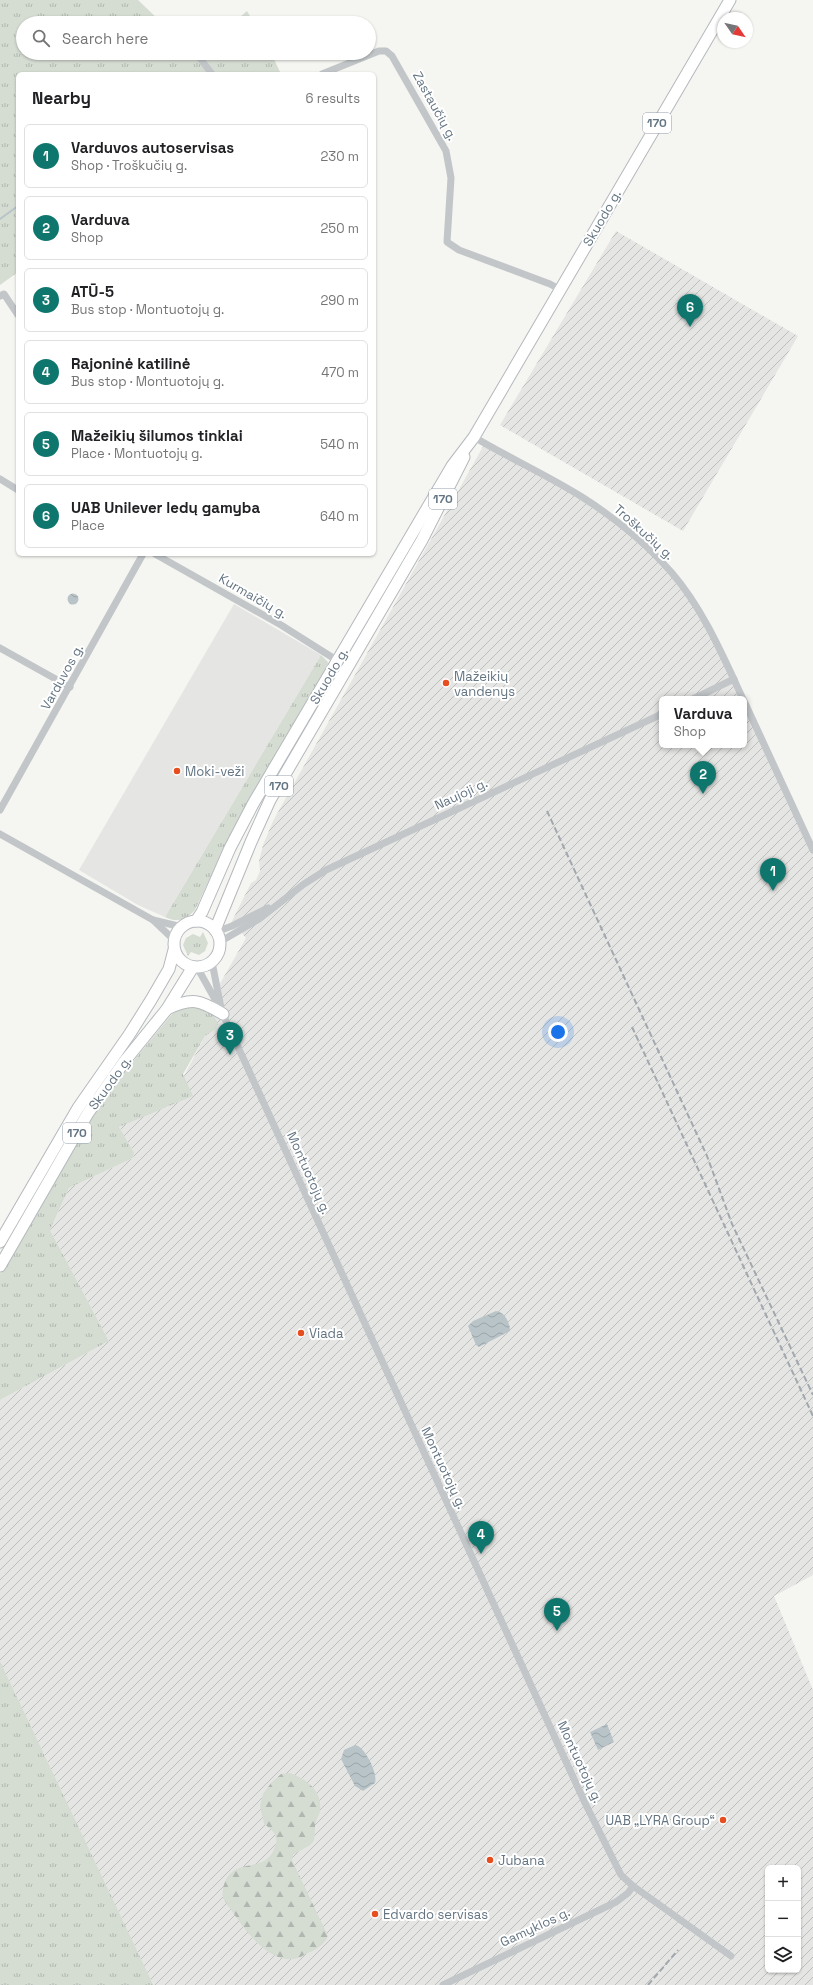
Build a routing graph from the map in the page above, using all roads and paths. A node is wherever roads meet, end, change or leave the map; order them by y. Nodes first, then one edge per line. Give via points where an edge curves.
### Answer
1 (730, 0) edge
2 (376, 52) edge
3 (201, 60) edge
4 (357, 60) edge
5 (210, 72) edge
6 (327, 72) edge
7 (561, 290) junction
8 (2, 295) edge
9 (16, 312) edge
10 (474, 437) junction
11 (0, 479) edge
12 (16, 489) edge
13 (139, 556) edge
14 (159, 556) edge
15 (0, 648) edge
16 (338, 661) junction
17 (734, 679) junction
18 (70, 687) junction
19 (699, 696) edge
20 (742, 696) edge
21 (747, 707) edge
22 (659, 715) edge
23 (0, 810) edge
24 (0, 834) edge
25 (813, 850) edge
26 (275, 905) junction
27 (153, 920) junction
28 (196, 921) junction
29 (182, 927) junction
30 (216, 931) junction
31 (220, 944) junction
32 (174, 945) junction
33 (212, 962) junction
34 (195, 967) junction
35 (167, 1009) junction
36 (222, 1012) junction
37 (0, 1242) edge
38 (0, 1266) edge
39 (633, 1886) junction
40 (731, 1956) dead end
41 (443, 1985) edge

1 - 7 main road, Skuodo g. / 170
2 - 7 street, Zastaučių g. via 386,51 392,56 446,151 451,178 447,242 459,250
3 - 5 street
4 - 6 street, Zastaučių g.
7 - 10 main road, Skuodo g. / 170
8 - 9 street
10 - 16 main road, Skuodo g. / 170 via 448,472
10 - 17 street, Troškučių g. via 582,496 643,543 673,574 688,595
10 - 30 main road, Skuodo g. / 170 via 422,540 261,818
11 - 12 street
13 - 18 street, Varduvos g.
14 - 16 street, Kurmaičių g. via 281,625
15 - 18 street
16 - 28 main road, Skuodo g. / 170 via 242,823
17 - 19 street
17 - 20 street, Troškučių g.
18 - 23 street, Varduvos g.
21 - 25 street, Troškučių g.
22 - 26 street, Naujoji g. via 326,870
24 - 27 street
26 - 30 street, Naujoji g.
26 - 31 street, Naujoji g. via 259,919
27 - 29 street
27 - 32 street
28 - 29 main road
28 - 30 main road via 208,924
29 - 32 main road
30 - 31 main road
31 - 33 main road via 218,954
32 - 34 main road via 183,963
32 - 37 main road, Skuodo g. / 170 via 170,969 129,1035 78,1108
33 - 34 main road
33 - 36 street, Montuotojų g.
34 - 35 main road, Skuodo g. / 170
34 - 36 street, Montuotojų g.
35 - 36 main road via 193,1000
35 - 38 main road, Skuodo g. / 170 via 124,1062 88,1113
36 - 39 street, Montuotojų g. via 585,1803 621,1875
39 - 40 street, Montuotojų g.
39 - 41 street, Gamyklos g. via 616,1902

